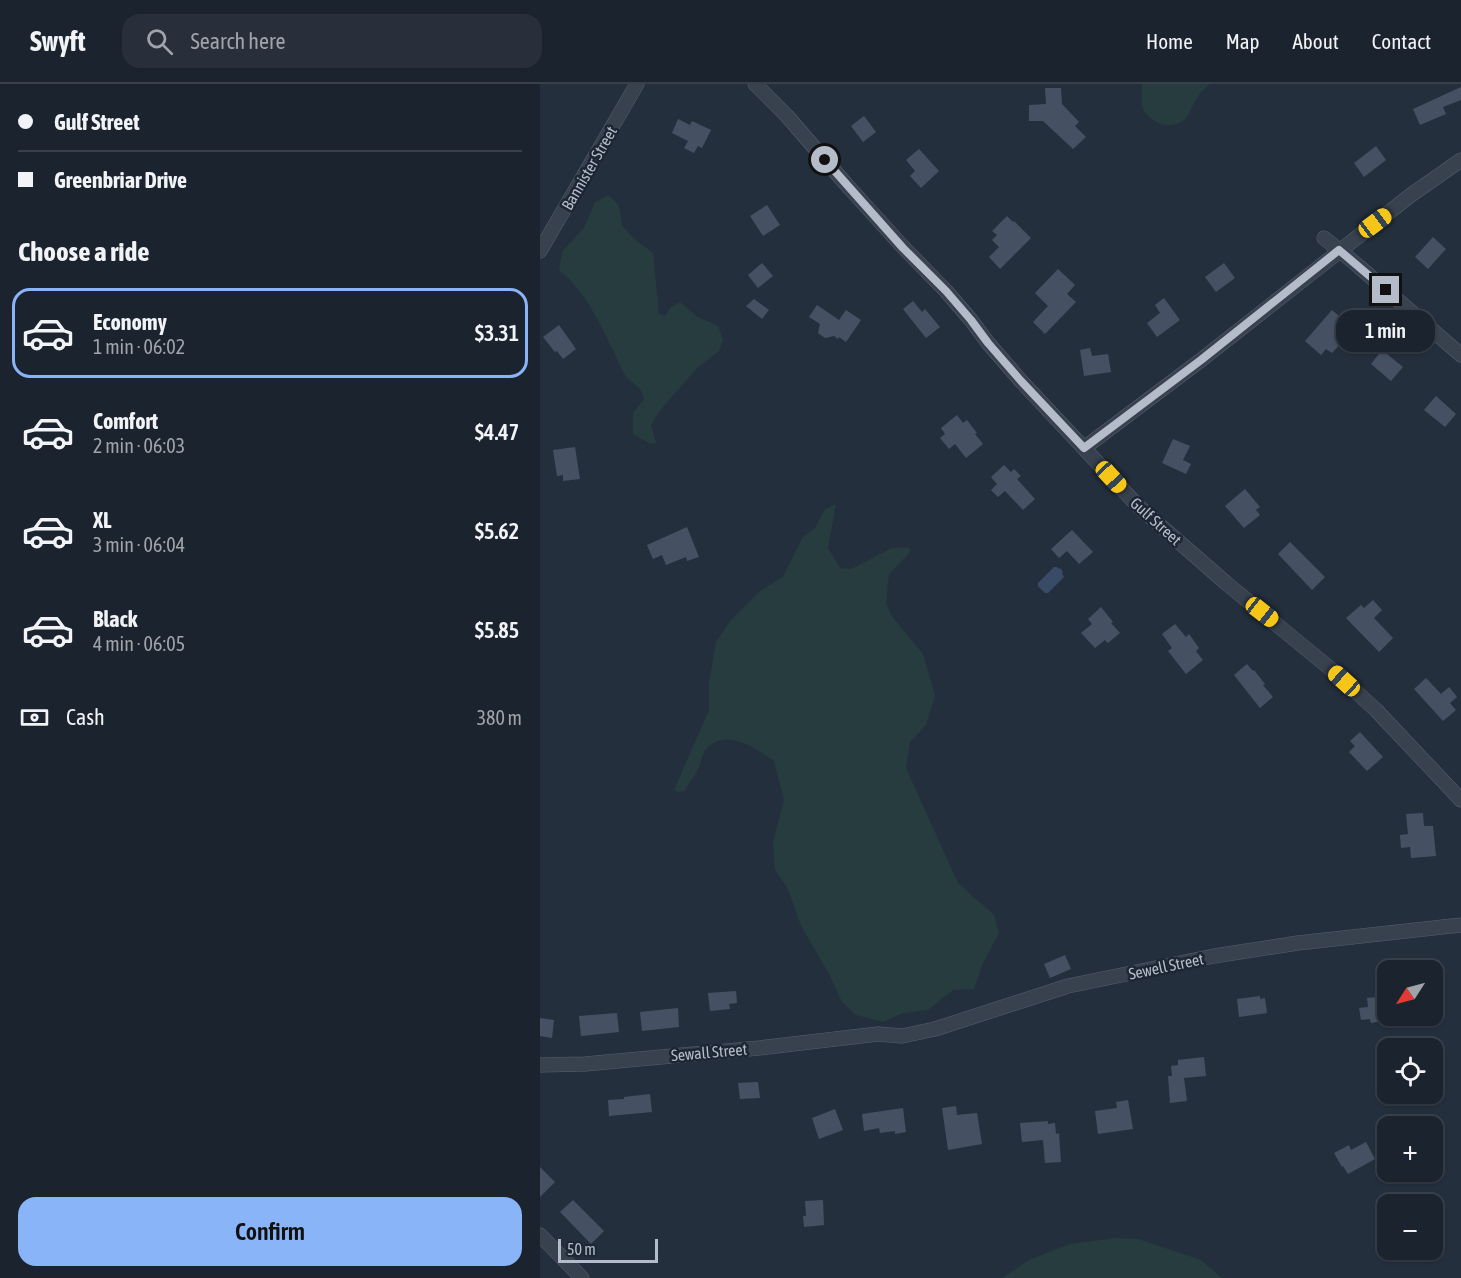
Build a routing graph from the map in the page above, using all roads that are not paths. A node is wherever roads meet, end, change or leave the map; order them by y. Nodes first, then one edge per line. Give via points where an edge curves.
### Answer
1 (637, 84) edge
2 (755, 84) edge
3 (1461, 160) edge
4 (1324, 238) dead end
5 (1339, 250) junction
6 (540, 251) edge
7 (1461, 355) edge
8 (1084, 448) junction
9 (1461, 800) edge
10 (1461, 925) edge
11 (878, 1034) joint
12 (540, 1065) edge
13 (540, 1235) edge
14 (582, 1278) edge

1 - 6 street, Bannister Street
2 - 8 street, Gulf Street via 788,116
3 - 5 street
4 - 5 street
5 - 7 street
5 - 8 street
8 - 9 street, Gulf Street via 1138,506 1376,710
10 - 11 street, Sewell Street via 1214,956 1068,987 935,1029 902,1036
11 - 12 street, Sewall Street via 585,1064
13 - 14 street

